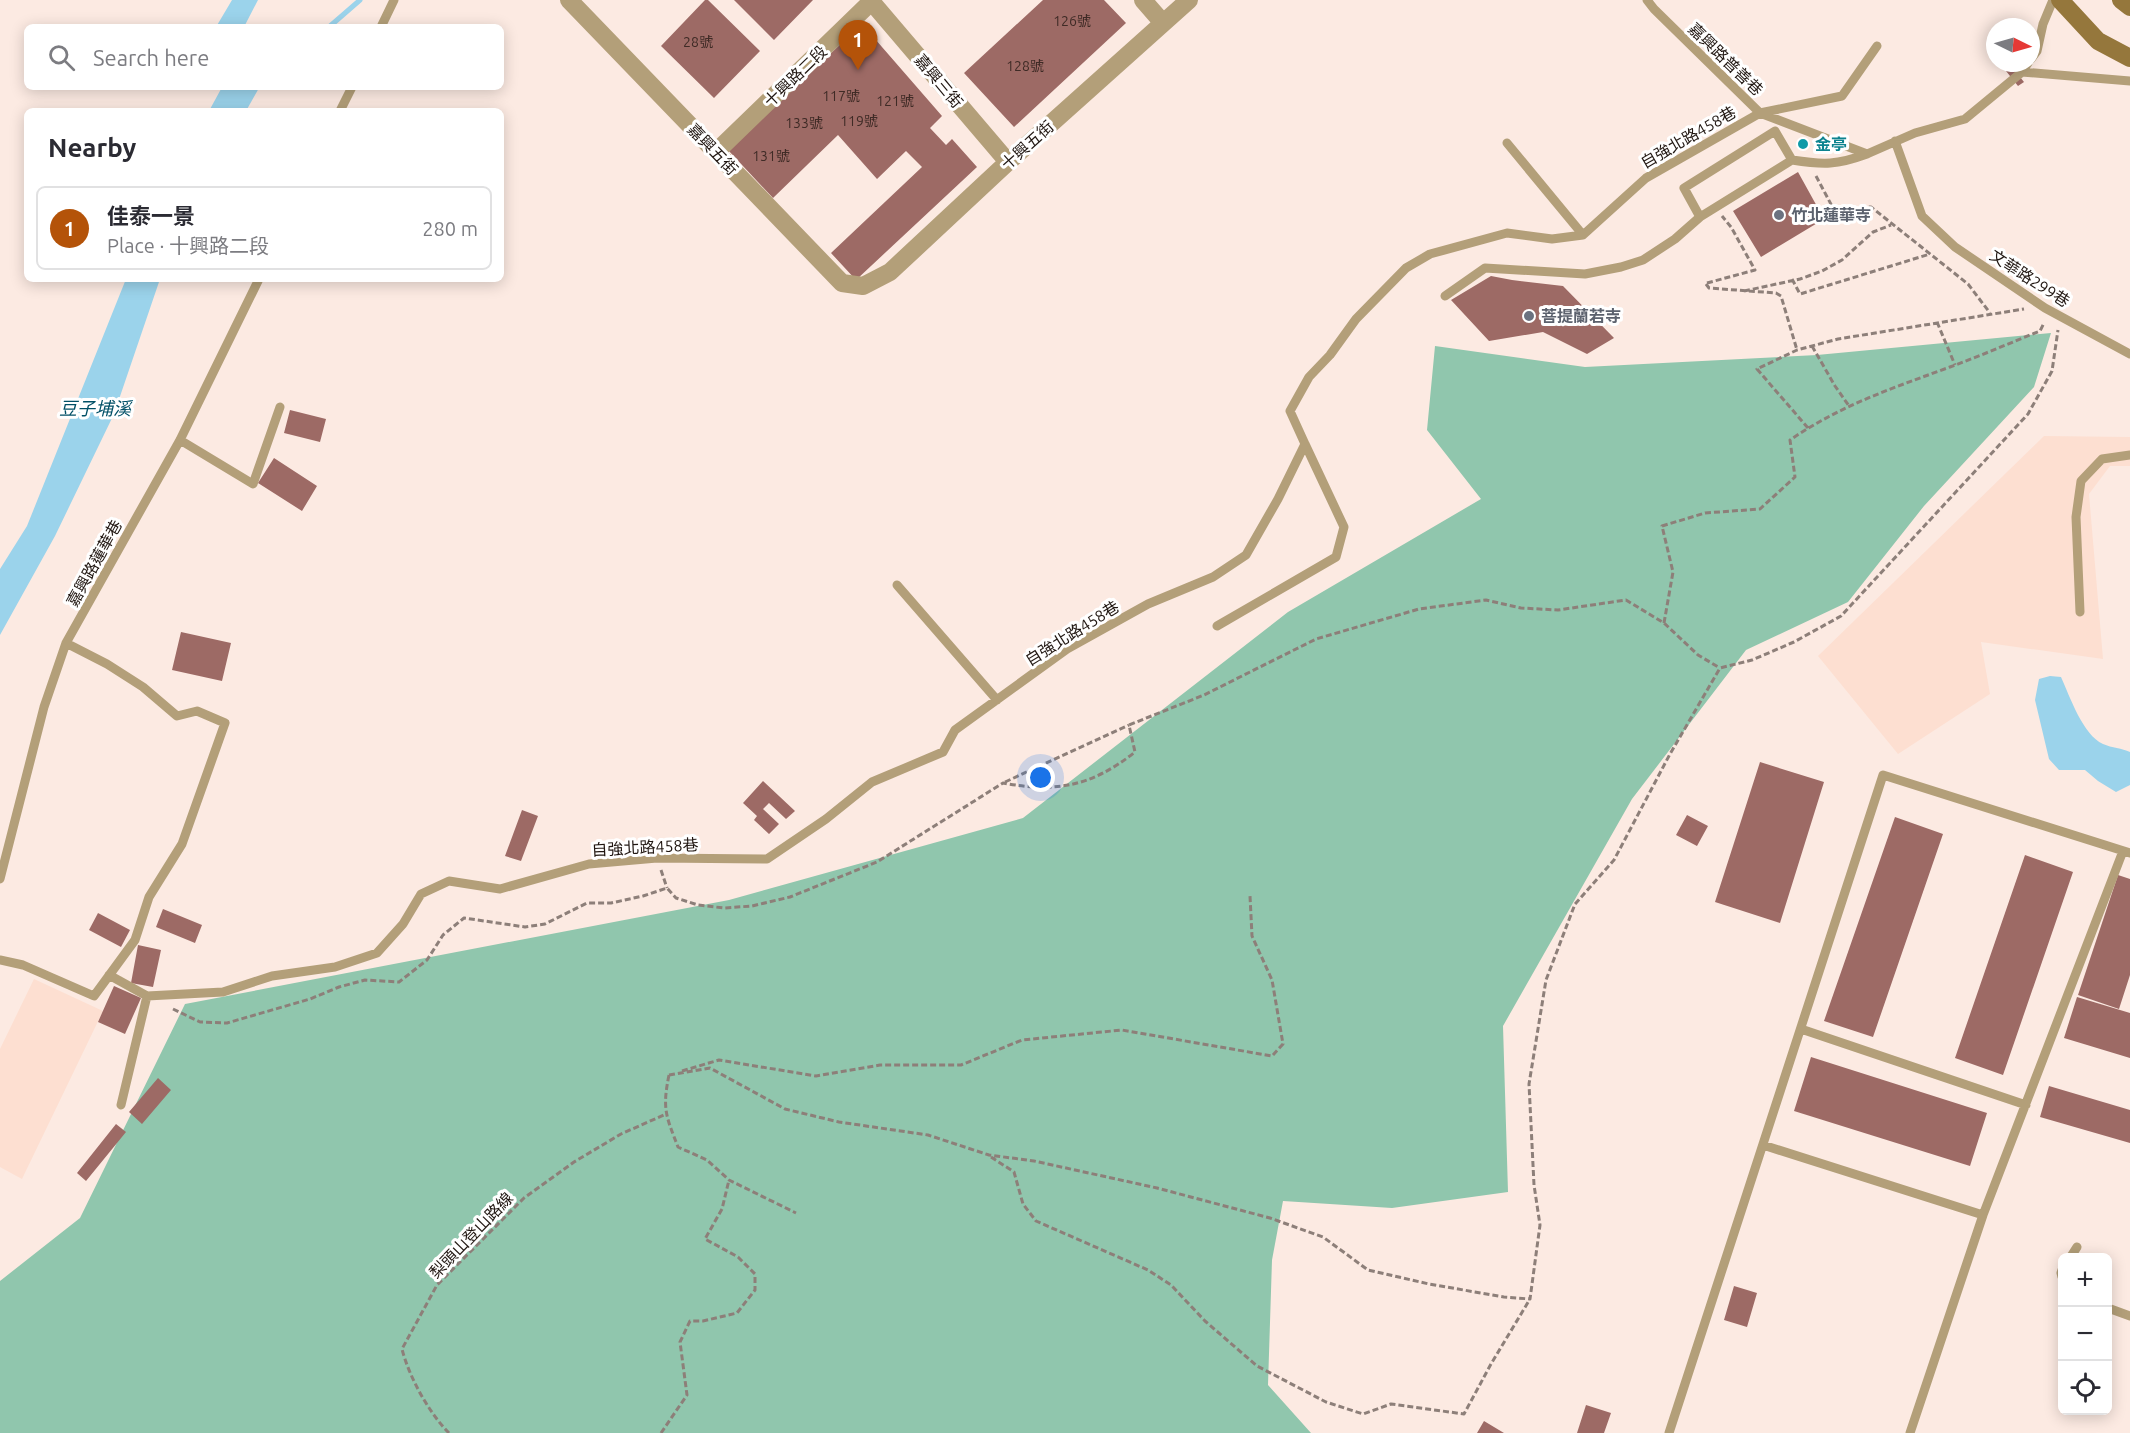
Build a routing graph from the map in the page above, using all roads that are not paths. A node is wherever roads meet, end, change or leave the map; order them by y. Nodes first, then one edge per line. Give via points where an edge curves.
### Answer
1 (394, 0) edge
2 (569, 0) edge
3 (1143, 0) edge
4 (1189, 0) edge
5 (1647, 0) edge
6 (2054, 0) edge
7 (2060, 0) edge
8 (2121, 0) edge
9 (871, 1) edge
10 (2130, 7) edge
11 (1163, 23) junction
12 (382, 24) edge
13 (2040, 38) edge
14 (1877, 46) dead end
15 (2130, 58) edge
16 (2022, 72) joint
17 (2130, 81) edge
18 (350, 90) edge
19 (342, 108) edge
20 (1760, 112) junction
21 (1895, 141) junction
22 (1508, 143) dead end
23 (716, 152) junction
24 (1867, 154) junction
25 (1792, 160) junction
26 (1008, 162) junction
27 (1700, 217) junction
28 (1583, 235) junction
29 (257, 282) edge
30 (863, 286) joint
31 (1445, 296) dead end
32 (2130, 354) edge
33 (280, 407) dead end
34 (180, 440) junction
35 (1305, 444) junction
36 (2130, 455) edge
37 (897, 585) dead end
38 (2080, 612) dead end
39 (1217, 626) dead end
40 (66, 643) junction
41 (997, 700) junction
42 (2126, 852) edge
43 (0, 879) edge
44 (0, 960) edge
45 (109, 975) junction
46 (147, 996) junction
47 (1801, 1029) junction
48 (121, 1104) dead end
49 (2026, 1104) junction
50 (1763, 1145) junction
51 (1983, 1215) junction
52 (2077, 1247) dead end
53 (2073, 1253) edge
54 (2112, 1309) edge
55 (2130, 1316) edge
56 (1669, 1433) edge
57 (1910, 1433) edge

1 - 12 lane
2 - 23 street, 嘉興五街
3 - 11 street
4 - 11 street, 十興五街
5 - 20 lane, 嘉興路普善巷
6 - 13 lane
7 - 15 main road via 2098,41
8 - 10 main road
9 - 23 street, 十興路二段
9 - 26 street, 嘉興三街
11 - 26 street, 十興五街
14 - 20 lane via 1842,96
16 - 17 lane
16 - 21 lane via 1965,119
18 - 19 lane
20 - 24 lane, 自強北路458巷
20 - 28 lane, 自強北路458巷 via 1646,178
21 - 24 lane
21 - 32 lane, 文華路299巷 via 1922,216 1955,247 2060,316
22 - 28 lane
23 - 30 street, 嘉興五街 via 842,283
24 - 25 lane via 1844,163
25 - 27 lane
25 - 27 lane via 1775,131 1684,188
26 - 30 street, 十興五街 via 890,272
27 - 31 lane via 1643,260 1621,267 1585,274 1485,268
28 - 35 lane via 1552,239 1507,234 1430,254 1406,268 1356,319 1309,377 1290,411
29 - 34 lane, 嘉興路蓮華巷
33 - 34 lane via 252,484
34 - 40 lane, 嘉興路蓮華巷
35 - 39 lane via 1344,527 1336,557
35 - 41 lane, 自強北路458巷 via 1246,555 1213,577 1148,604 1067,649
36 - 38 lane via 2102,459 2081,482 2076,517
37 - 41 lane
40 - 43 lane, 嘉興路蓮華巷 via 44,707
40 - 45 lane via 143,687 177,716 197,711 225,723 182,844 149,897 135,940
41 - 46 lane, 自強北路458巷 via 955,730 943,752 872,782 767,859 657,858 589,864 500,889 449,881 421,894 403,924 377,953 335,967 272,976 223,992
42 - 47 lane via 1883,775
42 - 49 lane
44 - 45 lane via 22,965 94,996
45 - 46 lane
46 - 48 lane
47 - 49 lane
47 - 50 lane
49 - 51 lane
50 - 51 lane
50 - 56 lane
51 - 57 lane
52 - 53 lane
54 - 55 lane

